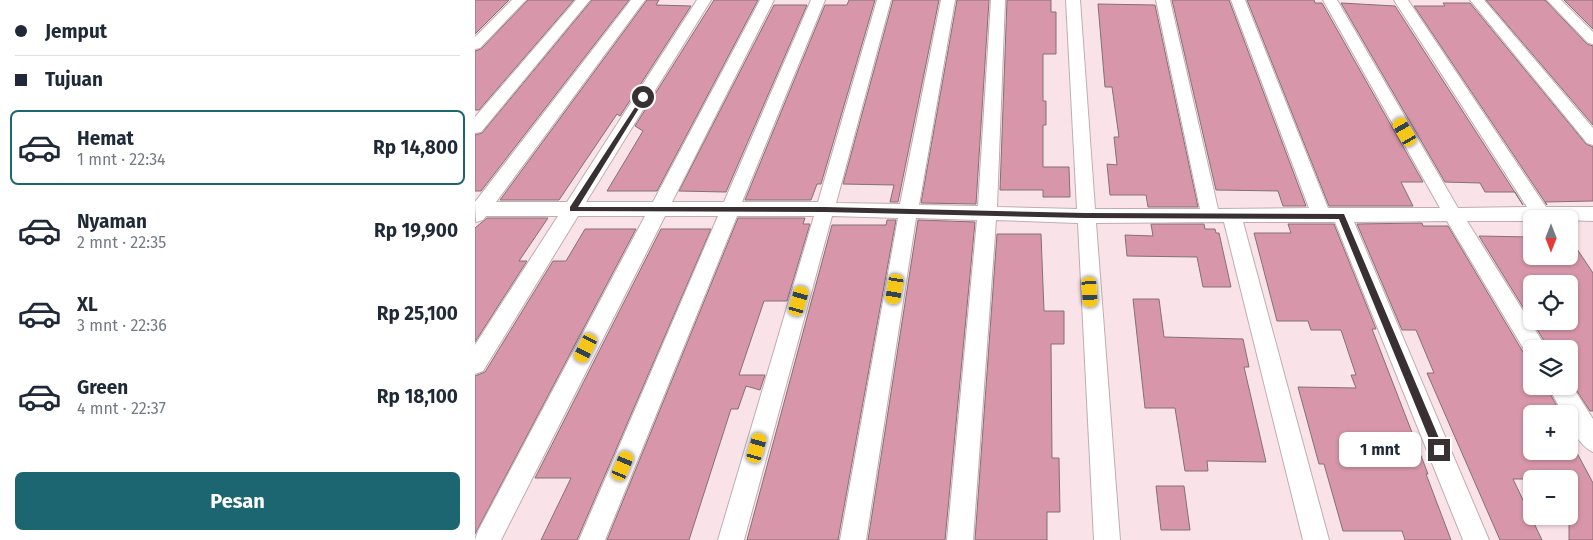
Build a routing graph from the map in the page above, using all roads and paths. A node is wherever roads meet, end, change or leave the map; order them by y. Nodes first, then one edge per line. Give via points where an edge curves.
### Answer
1 (519, 0) edge
2 (583, 0) edge
3 (638, 0) edge
4 (704, 0) edge
5 (767, 0) edge
6 (818, 0) edge
7 (884, 0) edge
8 (948, 0) edge
9 (998, 0) edge
10 (1073, 0) edge
11 (1163, 0) edge
12 (1238, 0) edge
13 (1330, 0) edge
14 (1401, 0) edge
15 (1477, 0) edge
16 (1554, 0) edge
17 (1593, 40) edge
18 (475, 45) edge
19 (475, 128) edge
20 (1593, 138) edge
21 (572, 209) junction
22 (658, 209) junction
23 (732, 209) junction
24 (825, 209) junction
25 (1538, 210) edge
26 (477, 211) edge
27 (908, 212) junction
28 (987, 213) junction
29 (1220, 214) junction
30 (1523, 214) edge
31 (1332, 215) junction
32 (1453, 215) junction
33 (1085, 216) junction
34 (1578, 217) edge
35 (1591, 218) edge
36 (1530, 340) edge
37 (475, 364) edge
38 (1565, 395) edge
39 (1593, 440) edge
40 (487, 540) edge
41 (592, 540) edge
42 (731, 540) edge
43 (853, 540) edge
44 (960, 540) edge
45 (1107, 540) edge
46 (1316, 540) edge
47 (1476, 540) edge

1 - 18 street
2 - 19 street
3 - 26 street
4 - 21 street
5 - 22 street
6 - 23 street
7 - 24 street
8 - 27 street
9 - 28 street
10 - 33 street
11 - 29 street
12 - 31 street
13 - 32 street
14 - 25 street
15 - 20 street
16 - 17 street
21 - 22 street
21 - 26 street
21 - 37 street
22 - 23 street
22 - 40 street
23 - 24 street
23 - 41 street
24 - 27 street
24 - 42 street
27 - 28 street
27 - 43 street
28 - 33 street
28 - 44 street
29 - 31 street
29 - 33 street
29 - 46 street
30 - 32 street
31 - 32 street
31 - 47 street
32 - 36 street
33 - 45 street
34 - 35 street
38 - 39 street

